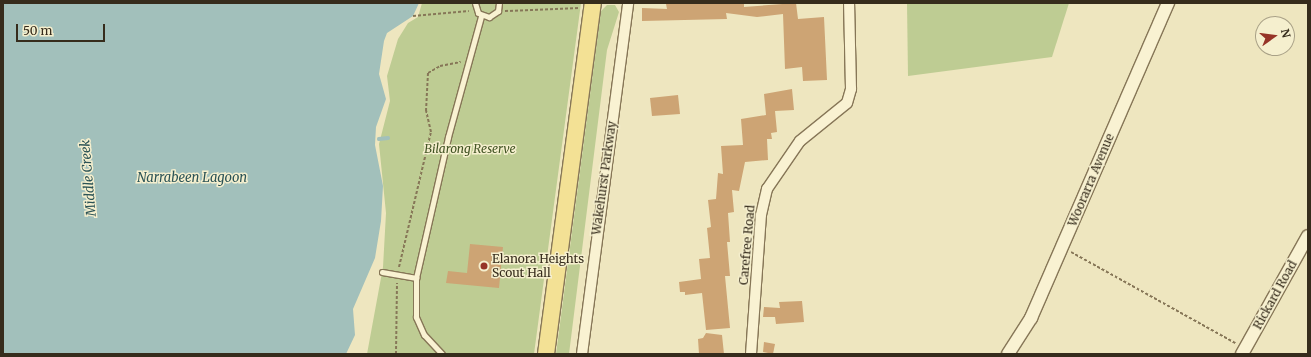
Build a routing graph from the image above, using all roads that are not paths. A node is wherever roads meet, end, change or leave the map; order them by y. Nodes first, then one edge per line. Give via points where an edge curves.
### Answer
1 (475, 3) edge
2 (499, 3) edge
3 (593, 3) edge
4 (628, 3) edge
5 (849, 3) edge
6 (1168, 3) edge
7 (481, 16) junction
8 (1308, 236) edge
9 (382, 272) dead end
10 (416, 278) junction
11 (1243, 351) edge
12 (442, 354) edge
13 (546, 354) edge
14 (582, 354) edge
15 (751, 354) edge
16 (1008, 354) edge

1 - 7 lane via 476,10
2 - 7 lane via 495,14
3 - 13 main road
4 - 14 street, Wakehurst Parkway
5 - 15 street, Carefree Road via 851,89 847,103 800,141 767,189 761,215
6 - 16 street, Woorarra Avenue via 1031,318
7 - 10 lane
8 - 11 street, Rickard Road
9 - 10 lane
10 - 12 lane via 416,317 424,335

